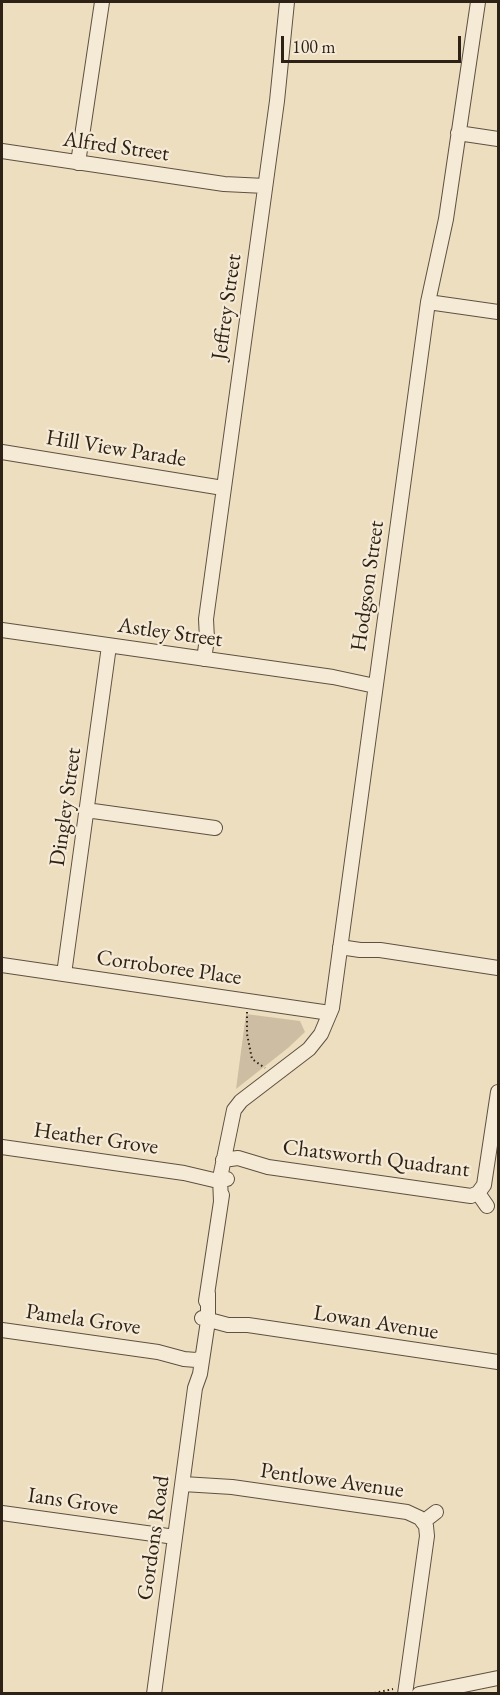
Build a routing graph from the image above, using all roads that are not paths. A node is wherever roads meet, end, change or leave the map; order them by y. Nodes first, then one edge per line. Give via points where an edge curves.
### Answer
1 (102, 2) edge
2 (287, 2) edge
3 (478, 2) edge
4 (458, 133) junction
5 (498, 139) edge
6 (2, 151) edge
7 (78, 163) junction
8 (264, 190) junction
9 (428, 302) junction
10 (498, 312) edge
11 (2, 452) edge
12 (223, 489) junction
13 (2, 630) edge
14 (109, 646) junction
15 (200, 658) junction
16 (376, 683) junction
17 (87, 810) junction
18 (215, 828) dead end
19 (341, 943) junction
20 (2, 965) edge
21 (498, 968) edge
22 (64, 974) junction
23 (330, 1013) junction
24 (498, 1092) edge
25 (2, 1147) edge
26 (227, 1160) junction
27 (222, 1178) junction
28 (478, 1193) junction
29 (487, 1206) dead end
30 (206, 1319) junction
31 (2, 1330) edge
32 (198, 1358) junction
33 (498, 1362) edge
34 (184, 1480) junction
35 (436, 1512) dead end
36 (2, 1513) edge
37 (423, 1522) junction
38 (175, 1537) junction
39 (498, 1678) edge
40 (399, 1691) edge
41 (154, 1694) edge
42 (419, 1694) edge

1 - 7 street
2 - 8 street, Jeffrey Street
3 - 4 street, Hodgson Street
4 - 5 street
4 - 9 street, Hodgson Street via 446,219
6 - 7 street, Alfred Street
7 - 8 street, Alfred Street
8 - 12 street, Jeffrey Street
9 - 10 street
9 - 16 street, Hodgson Street
11 - 12 street, Hill View Parade
12 - 15 street, Jeffrey Street
13 - 14 street, Astley Street
14 - 15 street, Astley Street
14 - 17 street, Dingley Street
15 - 16 street, Astley Street via 333,677 352,676
16 - 19 street, Hodgson Street
17 - 18 street
17 - 22 street, Dingley Street
19 - 21 street via 361,943 380,950
19 - 23 street, Hodgson Street
20 - 22 street, Corroboree Place
22 - 23 street, Corroboree Place
23 - 26 street, Hodgson Street via 309,1049 237,1106 232,1115
24 - 28 street, Chatsworth Quadrant via 486,1178
25 - 27 street, Heather Grove via 209,1180
26 - 27 street, Hodgson Street
26 - 28 street, Chatsworth Quadrant via 238,1158 268,1167 465,1196
27 - 30 street, Gordons Road
28 - 29 street, Chatsworth Quadrant
30 - 32 street, Gordons Road
30 - 33 street, Lowan Avenue
31 - 32 street, Pamela Grove
32 - 34 street, Gordons Road
34 - 37 street, Pentlowe Avenue via 407,1512
34 - 38 street, Gordons Road
35 - 37 street, Pentlowe Avenue
36 - 38 street, Ians Grove
37 - 40 street, Pentlowe Avenue via 428,1536
38 - 41 street, Gordons Road
39 - 42 street

